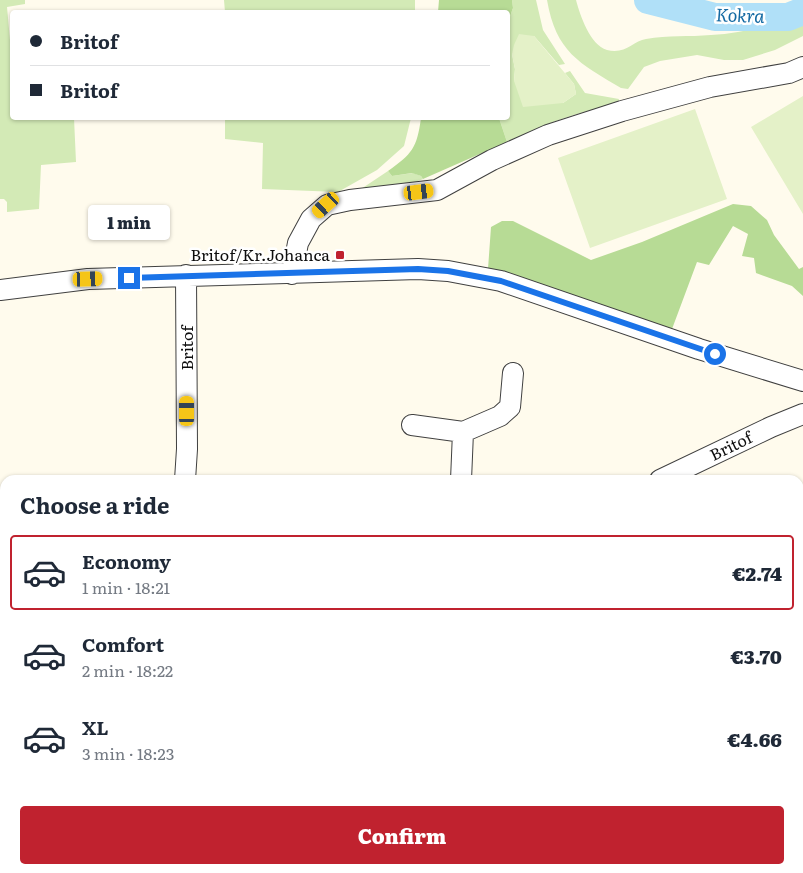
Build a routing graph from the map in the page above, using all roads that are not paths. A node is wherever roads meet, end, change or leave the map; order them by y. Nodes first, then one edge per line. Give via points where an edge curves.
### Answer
1 (803, 67) edge
2 (292, 274) junction
3 (186, 276) junction
4 (0, 290) edge
5 (513, 373) dead end
6 (803, 381) edge
7 (803, 414) edge
8 (412, 425) dead end
9 (463, 432) junction
10 (185, 475) edge
11 (461, 475) edge
12 (670, 475) edge

1 - 2 street via 710,87 548,135 437,190 326,205 310,219 298,243
2 - 3 street
2 - 6 street via 418,269 471,274 501,281
3 - 4 street via 88,279
3 - 10 street, Britof
5 - 9 street via 510,406 500,416
7 - 12 street, Britof
8 - 9 street
9 - 11 street

